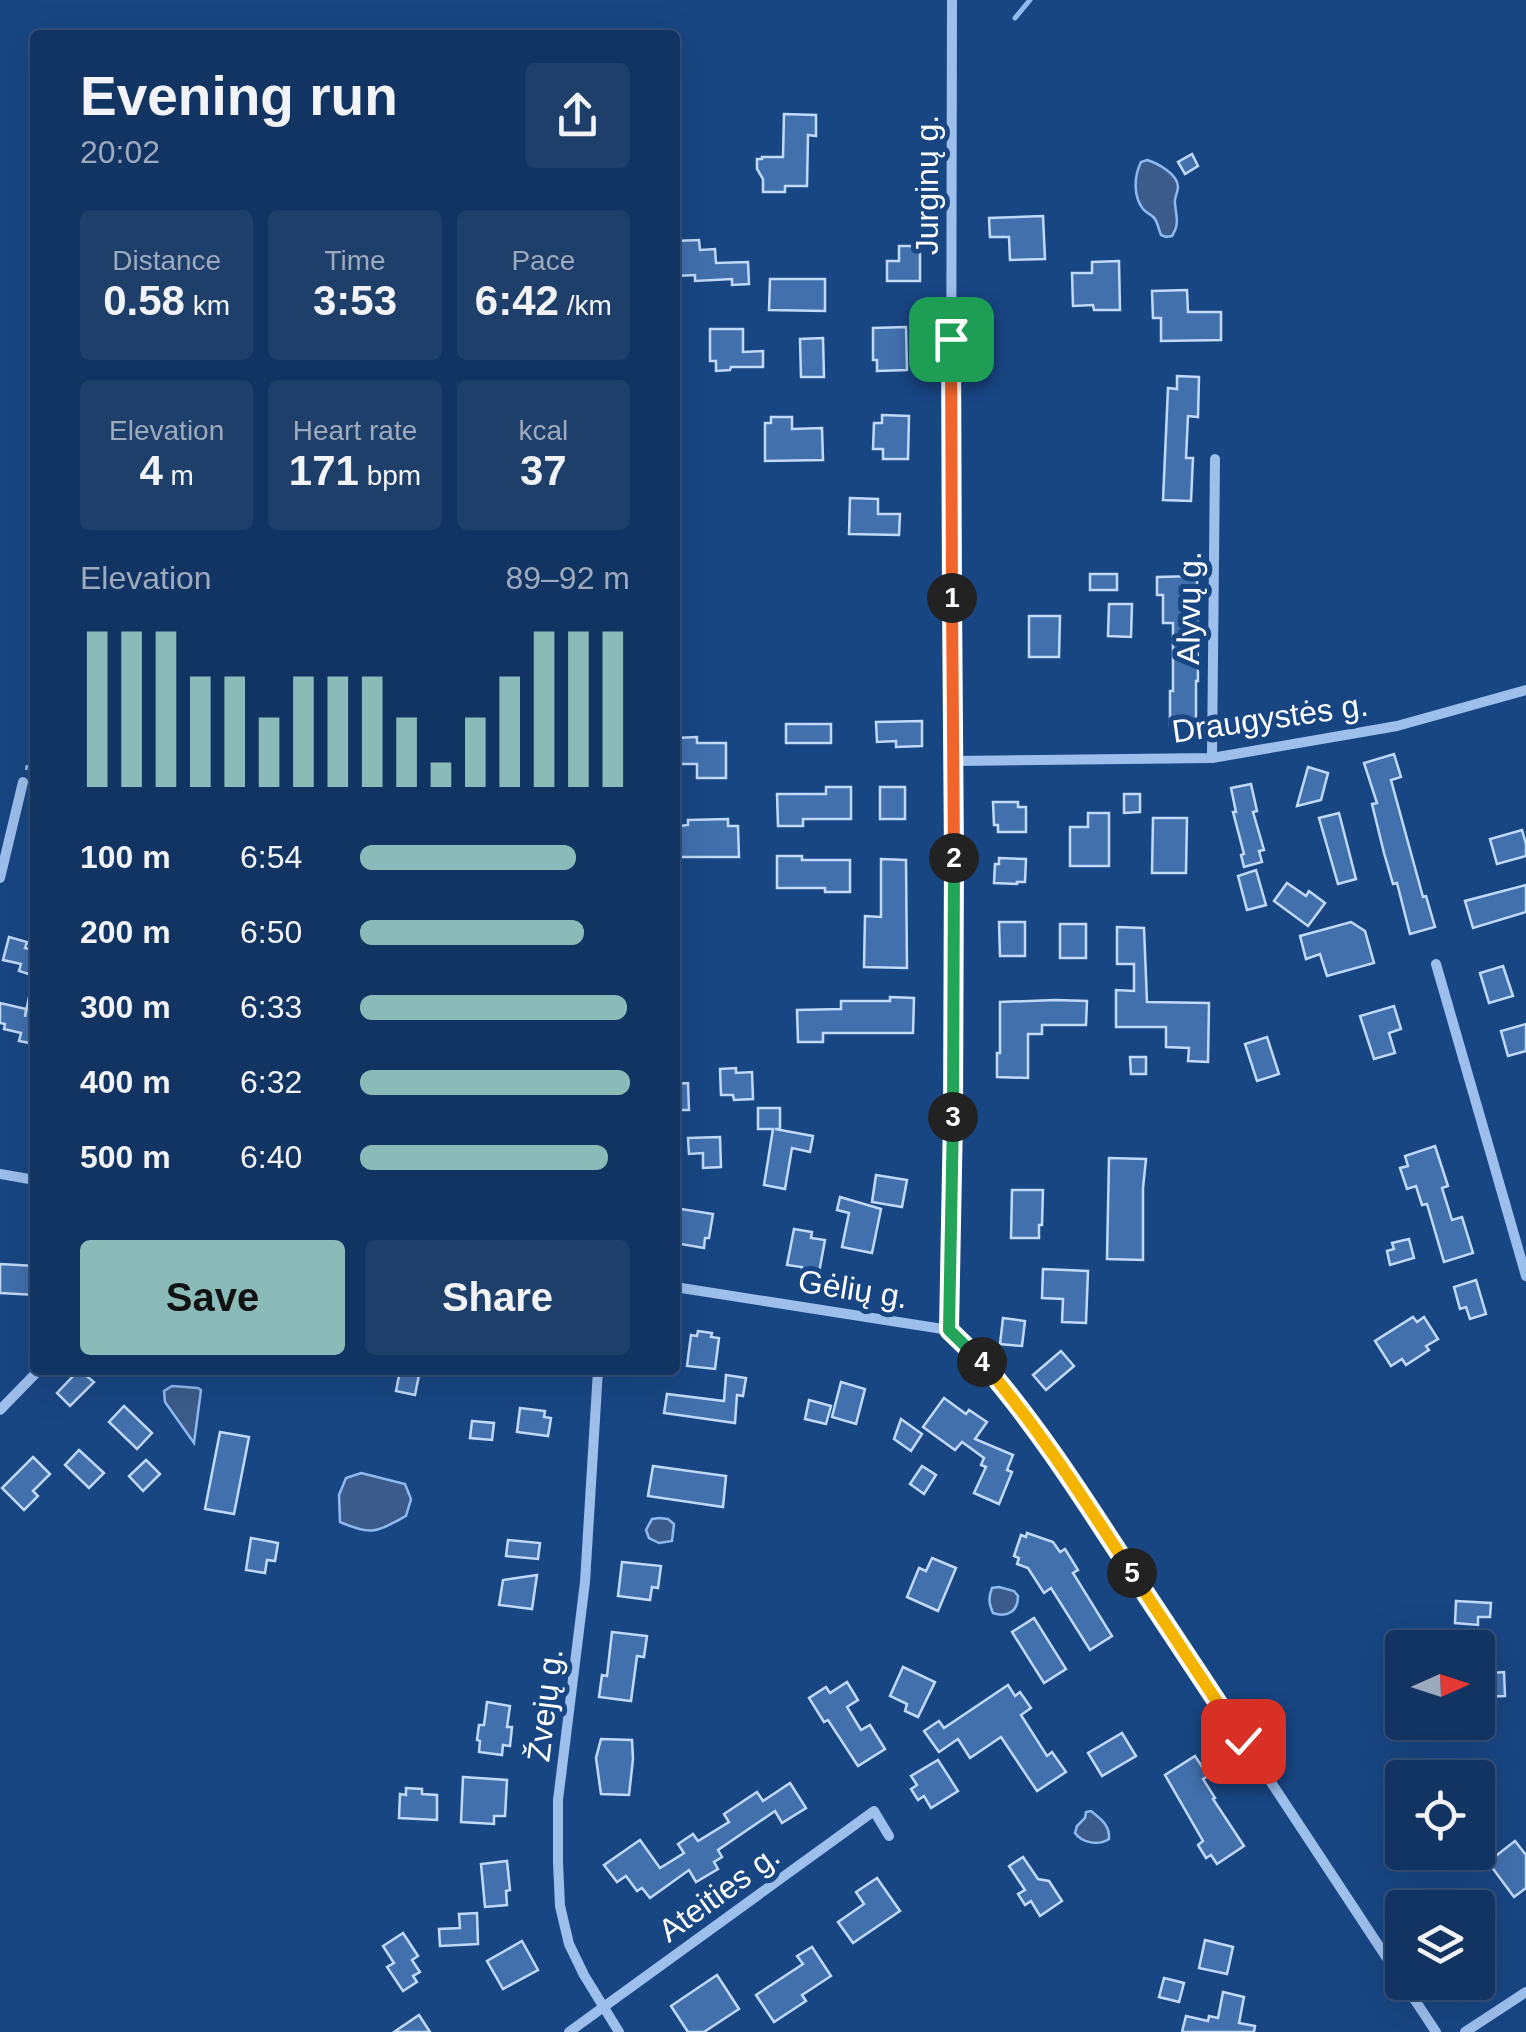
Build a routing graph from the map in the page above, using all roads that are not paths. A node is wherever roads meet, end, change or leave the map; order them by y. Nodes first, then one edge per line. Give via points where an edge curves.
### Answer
1 (952, 0) edge
2 (1215, 459) dead end
3 (1526, 690) edge
4 (1212, 758) junction
5 (955, 761) junction
6 (23, 782) road end
7 (0, 878) edge
8 (1436, 964) dead end
9 (0, 1174) edge
10 (30, 1179) edge
11 (1526, 1276) edge
12 (680, 1288) edge
13 (949, 1330) junction
14 (34, 1375) edge
15 (598, 1375) edge
16 (0, 1410) edge
17 (888, 1836) dead end
18 (1385, 1955) edge
19 (1526, 1992) edge
20 (1415, 2000) edge
21 (603, 2009) junction
22 (569, 2032) edge
23 (619, 2032) edge
24 (1436, 2032) edge
25 (1465, 2032) edge

1 - 5 street, Jurginų g.
2 - 4 street, Alyvų g.
3 - 4 street, Draugystės g. via 1397,726
4 - 5 street, Draugystės g.
5 - 13 street, Jurginų g.
6 - 7 street
8 - 11 street
9 - 10 street
12 - 13 street, Gėlių g.
13 - 18 street, Gėlių g. via 1020,1408 1068,1474
14 - 16 street
15 - 21 street, Žvejų g. via 585,1582 558,1800 558,1862 569,1944
17 - 21 street, Ateities g. via 874,1811
19 - 25 street
20 - 24 street, Gėlių g.
21 - 22 street, Ateities g.
21 - 23 street, Žvejų g.

